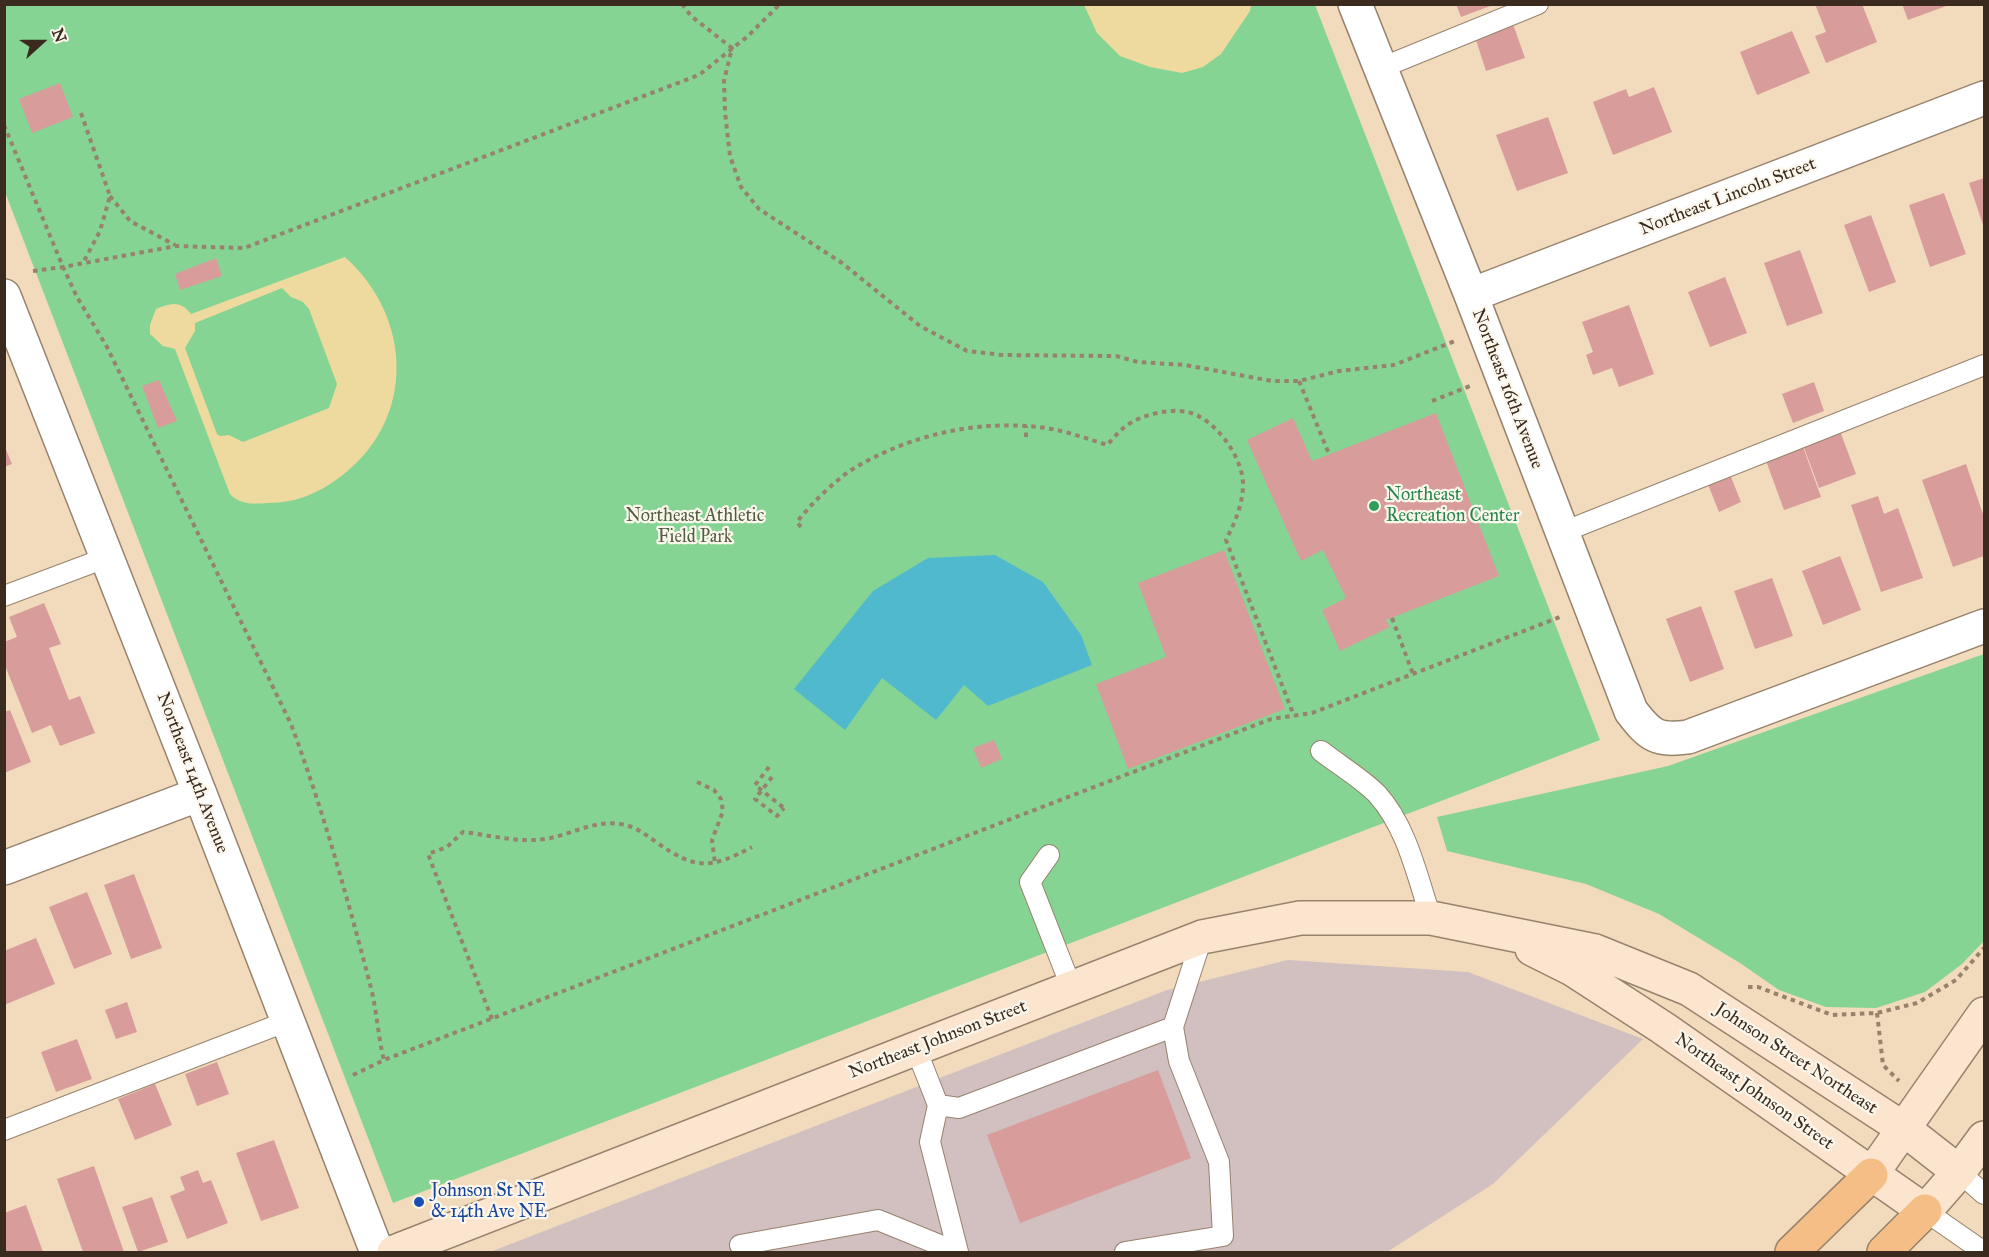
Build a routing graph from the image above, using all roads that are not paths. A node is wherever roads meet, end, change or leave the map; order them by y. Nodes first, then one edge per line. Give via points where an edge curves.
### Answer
1 (1355, 4) edge
2 (1538, 4) edge
3 (1381, 68) junction
4 (1984, 98) edge
5 (1471, 295) junction
6 (8, 314) edge
7 (1984, 365) edge
8 (1563, 532) junction
9 (108, 556) junction
10 (4, 596) edge
11 (1984, 626) edge
12 (1321, 751) dead end
13 (201, 794) junction
14 (1049, 855) dead end
15 (4, 868) edge
16 (1431, 918) junction
17 (1498, 932) junction
18 (1202, 937) junction
19 (1072, 988) junction
20 (1689, 989) joint
21 (1984, 1014) edge
22 (288, 1021) junction
23 (1173, 1027) junction
24 (916, 1049) junction
25 (938, 1105) junction
26 (4, 1130) edge
27 (1904, 1130) junction
28 (1984, 1138) edge
29 (1959, 1172) junction
30 (1871, 1175) junction
31 (1984, 1194) edge
32 (1925, 1211) junction
33 (740, 1245) dead end
34 (376, 1252) edge
35 (394, 1252) edge
36 (958, 1252) edge
37 (1125, 1252) edge
38 (1792, 1252) edge
39 (1884, 1252) edge
40 (1984, 1252) edge

1 - 3 street, Northeast 16th Avenue
2 - 3 lane
3 - 5 street, Northeast 16th Avenue
4 - 5 street, Northeast Lincoln Street
5 - 8 street, Northeast 16th Avenue
6 - 9 street, Northeast 14th Avenue
7 - 8 lane
8 - 11 street, Northeast 16th Avenue via 1631,711 1644,729 1665,740 1688,737
9 - 10 lane
9 - 13 street, Northeast 14th Avenue
12 - 16 lane via 1376,793 1394,816
13 - 15 street
13 - 22 street, Northeast 14th Avenue
14 - 19 lane via 1030,882
16 - 17 street, Northeast Johnson Street
16 - 18 street, Northeast Johnson Street via 1300,918
17 - 20 street, Northeast Johnson Street via 1595,951
17 - 30 street, Northeast Johnson Street via 1572,969
18 - 19 street, Northeast Johnson Street
18 - 23 lane
19 - 24 street, Northeast Johnson Street
20 - 27 street, Johnson Street Northeast
21 - 27 street
22 - 26 lane
22 - 34 street, Northeast 14th Avenue
23 - 25 lane via 959,1108
23 - 37 lane via 1179,1061 1219,1162 1223,1236
24 - 25 lane
24 - 35 street, Northeast Johnson Street
25 - 36 lane via 930,1142
27 - 29 street, Johnson Street Northeast
27 - 30 street
28 - 29 street
29 - 31 lane
29 - 32 street
30 - 32 street, Northeast Johnson Street
30 - 38 highway
32 - 39 highway
32 - 40 lane
33 - 36 lane via 878,1220

